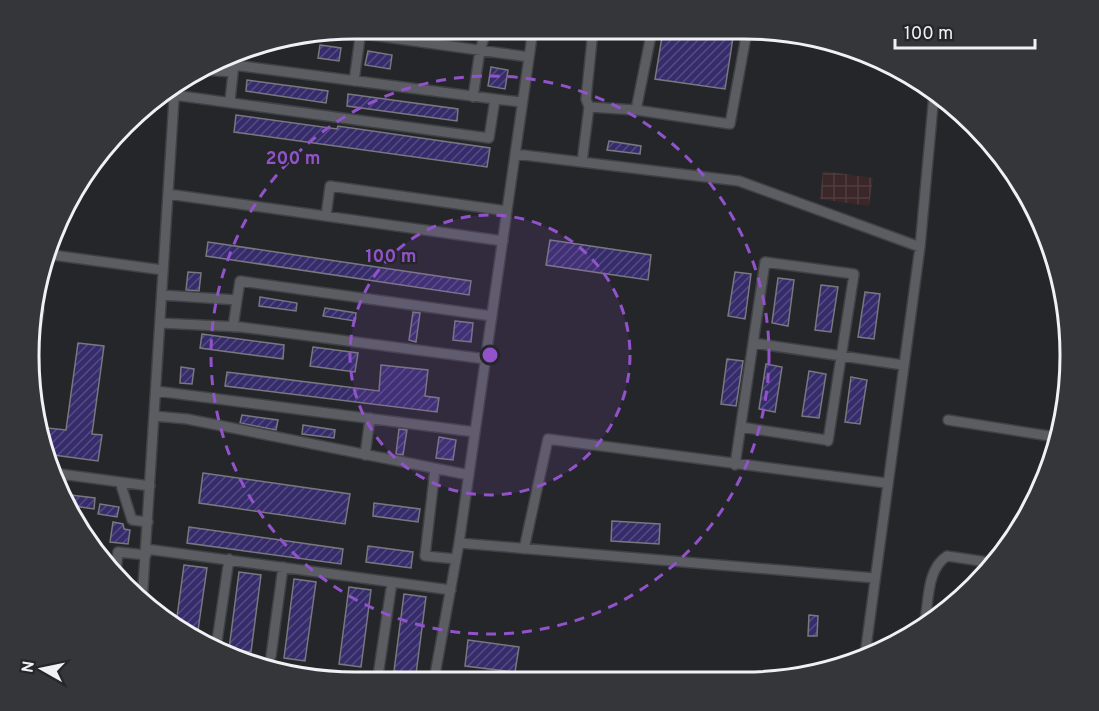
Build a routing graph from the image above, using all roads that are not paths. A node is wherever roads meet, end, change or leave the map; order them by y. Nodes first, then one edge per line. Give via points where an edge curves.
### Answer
1 (360, 39) edge
2 (409, 39) edge
3 (484, 39) edge
4 (531, 39) edge
5 (592, 39) edge
6 (650, 39) edge
7 (746, 39) edge
8 (480, 51) junction
9 (529, 57) junction
10 (234, 63) edge
11 (221, 69) edge
12 (233, 69) junction
13 (354, 81) junction
14 (176, 95) edge
15 (174, 96) edge
16 (473, 96) junction
17 (495, 99) junction
18 (230, 101) junction
19 (522, 102) junction
20 (933, 102) edge
21 (590, 107) junction
22 (636, 110) junction
23 (515, 154) junction
24 (582, 162) junction
25 (168, 194) junction
26 (507, 211) junction
27 (326, 216) junction
28 (503, 242) junction
29 (920, 247) junction
30 (56, 255) edge
31 (163, 270) junction
32 (162, 295) junction
33 (237, 300) junction
34 (492, 316) junction
35 (160, 322) junction
36 (233, 327) junction
37 (753, 343) junction
38 (842, 355) junction
39 (486, 359) junction
40 (903, 365) junction
41 (156, 392) junction
42 (154, 416) junction
43 (370, 418) junction
44 (948, 420) dead end
45 (741, 427) junction
46 (476, 432) junction
47 (1049, 436) edge
48 (366, 455) junction
49 (735, 465) junction
50 (435, 469) junction
51 (62, 474) edge
52 (469, 475) junction
53 (120, 482) junction
54 (886, 483) junction
55 (150, 486) junction
56 (148, 522) junction
57 (459, 543) junction
58 (524, 549) junction
59 (146, 552) junction
60 (229, 559) junction
61 (456, 559) junction
62 (983, 561) edge
63 (117, 563) edge
64 (283, 567) junction
65 (875, 578) junction
66 (392, 582) junction
67 (143, 589) edge
68 (450, 590) junction
69 (927, 613) edge
70 (217, 640) edge
71 (866, 648) edge
72 (271, 656) dead end
73 (380, 669) dead end
74 (435, 672) edge

1 - 13 street
2 - 8 street
3 - 8 street
4 - 9 street
5 - 21 street via 586,99
6 - 22 street
7 - 22 street via 730,123
8 - 9 street
8 - 16 street
9 - 19 street
10 - 12 street
11 - 12 street
12 - 13 street
12 - 18 street
13 - 16 street
14 - 18 street
15 - 25 street
16 - 17 street
17 - 18 street via 489,138
17 - 19 street
19 - 23 street
20 - 29 street
21 - 22 street
21 - 24 street
23 - 24 street
23 - 26 street
24 - 29 street via 739,181
25 - 27 street
25 - 31 street
26 - 27 street via 330,186
26 - 28 street
27 - 28 street
28 - 34 street
29 - 40 street
30 - 31 street
31 - 32 street
32 - 33 street
32 - 35 street
33 - 34 street via 240,281
33 - 36 street
34 - 39 street
35 - 36 street
35 - 41 street
36 - 39 street
37 - 38 street
37 - 38 street via 765,262 854,274
37 - 45 street
38 - 40 street
38 - 45 street via 827,441
39 - 46 street
40 - 54 street
41 - 42 street
41 - 43 street
42 - 48 street via 187,419
42 - 55 street
43 - 46 street
43 - 48 street
44 - 47 street
45 - 49 street
46 - 52 street
48 - 50 street
49 - 54 street
49 - 58 street via 548,439
50 - 52 street
50 - 61 street via 425,556
51 - 53 street
52 - 57 street
53 - 55 street
53 - 56 street via 132,520
54 - 65 street
55 - 56 street
56 - 59 street
57 - 58 street
57 - 61 street
58 - 65 street
59 - 60 street
59 - 63 street via 118,552
59 - 67 street
60 - 64 street
60 - 70 street
61 - 68 street
62 - 69 street via 946,556 934,569
64 - 66 street
64 - 72 street
65 - 71 street
66 - 68 street
66 - 73 street
68 - 74 street

